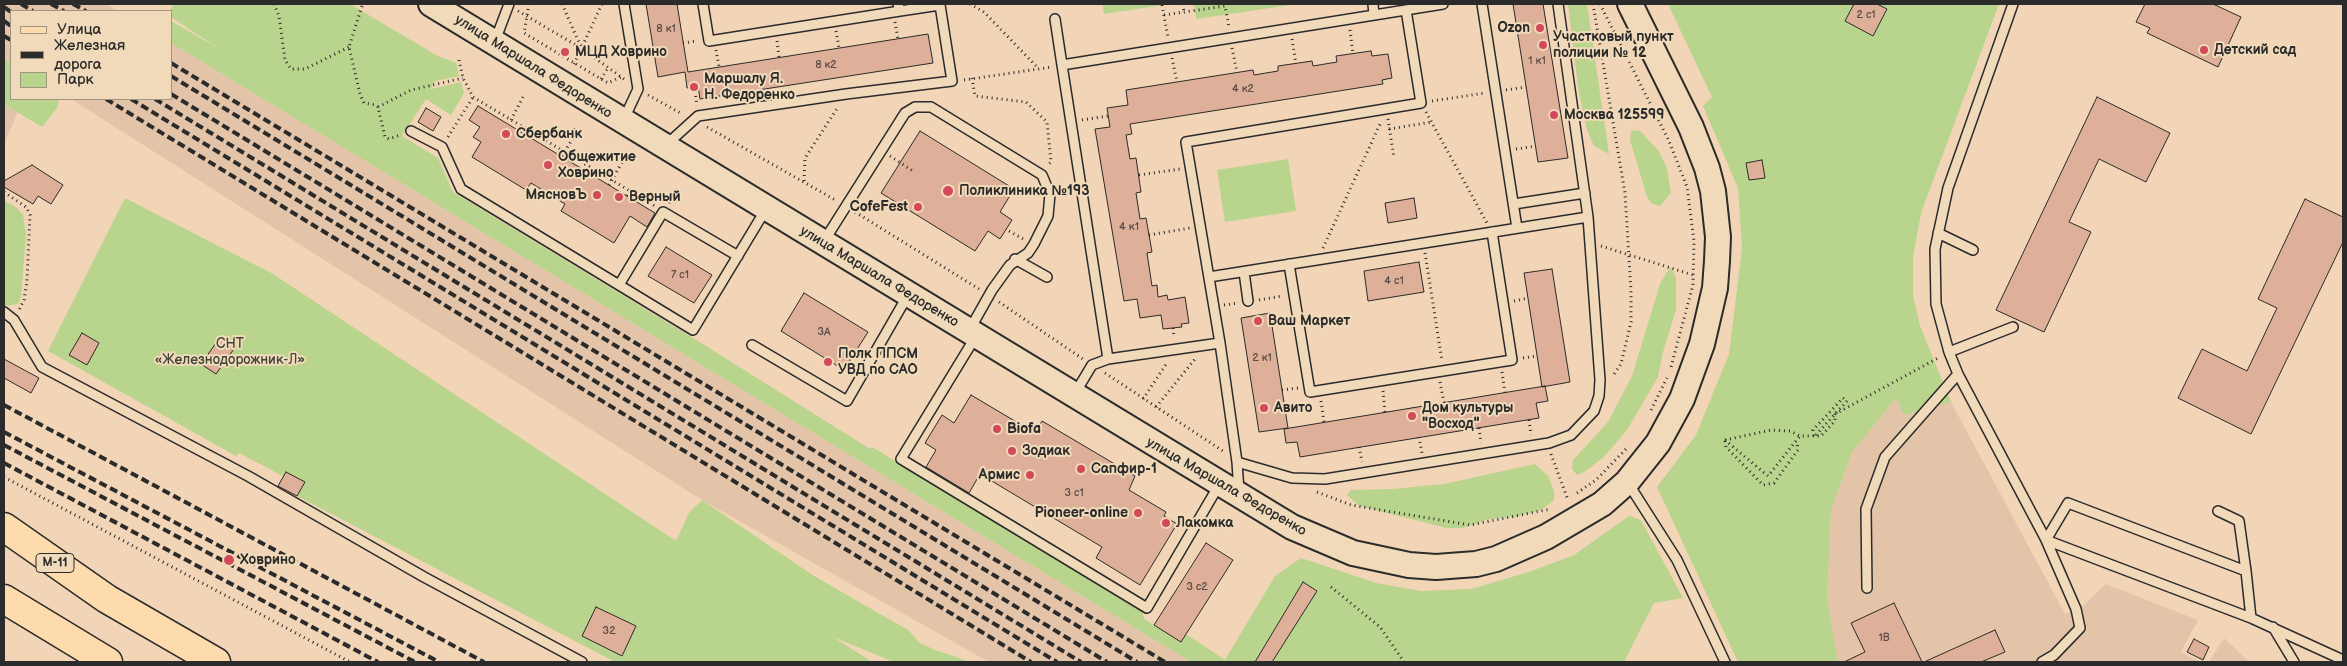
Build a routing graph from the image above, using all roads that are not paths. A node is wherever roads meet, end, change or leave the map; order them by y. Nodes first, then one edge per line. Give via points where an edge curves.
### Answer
1 (430, 4) edge
2 (509, 4) edge
3 (624, 4) edge
4 (703, 4) edge
5 (1373, 4) edge
6 (1443, 4) edge
7 (1482, 4) edge
8 (1558, 4) edge
9 (1630, 4) edge
10 (2013, 4) edge
11 (899, 7) edge
12 (1406, 10) junction
13 (1374, 15) junction
14 (1055, 19) dead end
15 (494, 43) junction
16 (1062, 65) junction
17 (622, 122) junction
18 (411, 131) road end
19 (664, 147) junction
20 (1585, 192) junction
21 (1514, 204) junction
22 (766, 209) junction
23 (1588, 217) junction
24 (1517, 228) junction
25 (1492, 232) junction
26 (1938, 233) junction
27 (823, 243) junction
28 (1973, 250) dead end
29 (738, 256) junction
30 (1016, 259) junction
31 (1289, 264) junction
32 (1244, 272) junction
33 (1047, 277) dead end
34 (1209, 277) junction
35 (619, 286) junction
36 (908, 295) junction
37 (1248, 301) dead end
38 (4, 312) edge
39 (2013, 327) dead end
40 (972, 334) junction
41 (1220, 343) junction
42 (752, 345) dead end
43 (1949, 352) junction
44 (1108, 359) junction
45 (1958, 374) junction
46 (1074, 396) junction
47 (1237, 462) junction
48 (1627, 482) junction
49 (1229, 491) junction
50 (2218, 511) dead end
51 (4, 527) edge
52 (2046, 540) junction
53 (2246, 571) junction
54 (1867, 588) dead end
55 (4, 600) edge
56 (2251, 618) junction
57 (2273, 627) junction
58 (2343, 660) edge
59 (108, 662) edge
60 (216, 662) edge
61 (582, 662) edge
62 (1725, 662) edge
63 (2042, 662) edge
64 (2294, 662) edge

1 - 15 street, улица Маршала Федоренко
2 - 15 lane
3 - 17 lane via 638,89
4 - 11 lane via 709,41
5 - 13 lane
6 - 12 lane
7 - 21 lane
8 - 20 lane
9 - 48 street, улица Маршала Федоренко via 1702,154 1713,191 1718,237 1710,315 1692,374 1658,443
10 - 26 lane via 1948,188
11 - 19 lane via 940,5 952,82 698,116
12 - 13 lane
12 - 34 lane via 1421,103 1186,142
13 - 16 lane
14 - 16 lane
15 - 17 street, улица Маршала Федоренко
16 - 44 lane
17 - 19 street, улица Маршала Федоренко
18 - 35 lane via 442,147 462,189
19 - 22 street, улица Маршала Федоренко
20 - 21 lane
20 - 23 lane
21 - 24 lane
22 - 27 street, улица Маршала Федоренко
22 - 29 lane
23 - 24 lane
23 - 47 lane via 1599,396 1594,411 1571,435 1548,443 1325,479 1292,478
24 - 25 lane
25 - 31 lane
25 - 31 lane via 1512,360 1381,381 1310,392
26 - 28 lane
26 - 43 lane via 1935,249 1936,304
27 - 30 lane via 905,112 923,106 932,108 1042,175 1050,194 1048,216 1028,253
27 - 36 street, улица Маршала Федоренко
29 - 35 lane via 693,330
29 - 35 lane via 663,212
30 - 33 lane
30 - 40 lane via 994,287
31 - 32 lane
32 - 34 lane
32 - 37 lane
34 - 41 lane
36 - 40 street, улица Маршала Федоренко
36 - 42 lane via 847,401
38 - 61 lane via 14,320 42,367 248,476 424,577
39 - 43 lane
40 - 46 street, улица Маршала Федоренко
40 - 49 lane via 901,459 1147,608
41 - 44 lane
41 - 47 lane
43 - 45 lane
44 - 46 lane via 1092,365
45 - 52 lane
45 - 54 lane via 1885,457 1866,509
46 - 49 street, улица Маршала Федоренко
47 - 49 lane
48 - 49 street, улица Маршала Федоренко via 1602,504 1546,537 1476,564 1436,567 1391,562 1353,553 1300,532
48 - 62 lane via 1677,560
50 - 53 lane via 2239,520
51 - 60 main road, М-11 via 107,599
52 - 53 lane via 2068,503
52 - 56 lane
52 - 63 lane via 2076,609 2080,628 2054,655
53 - 56 lane
55 - 59 main road
56 - 57 lane
57 - 58 lane
57 - 64 lane

